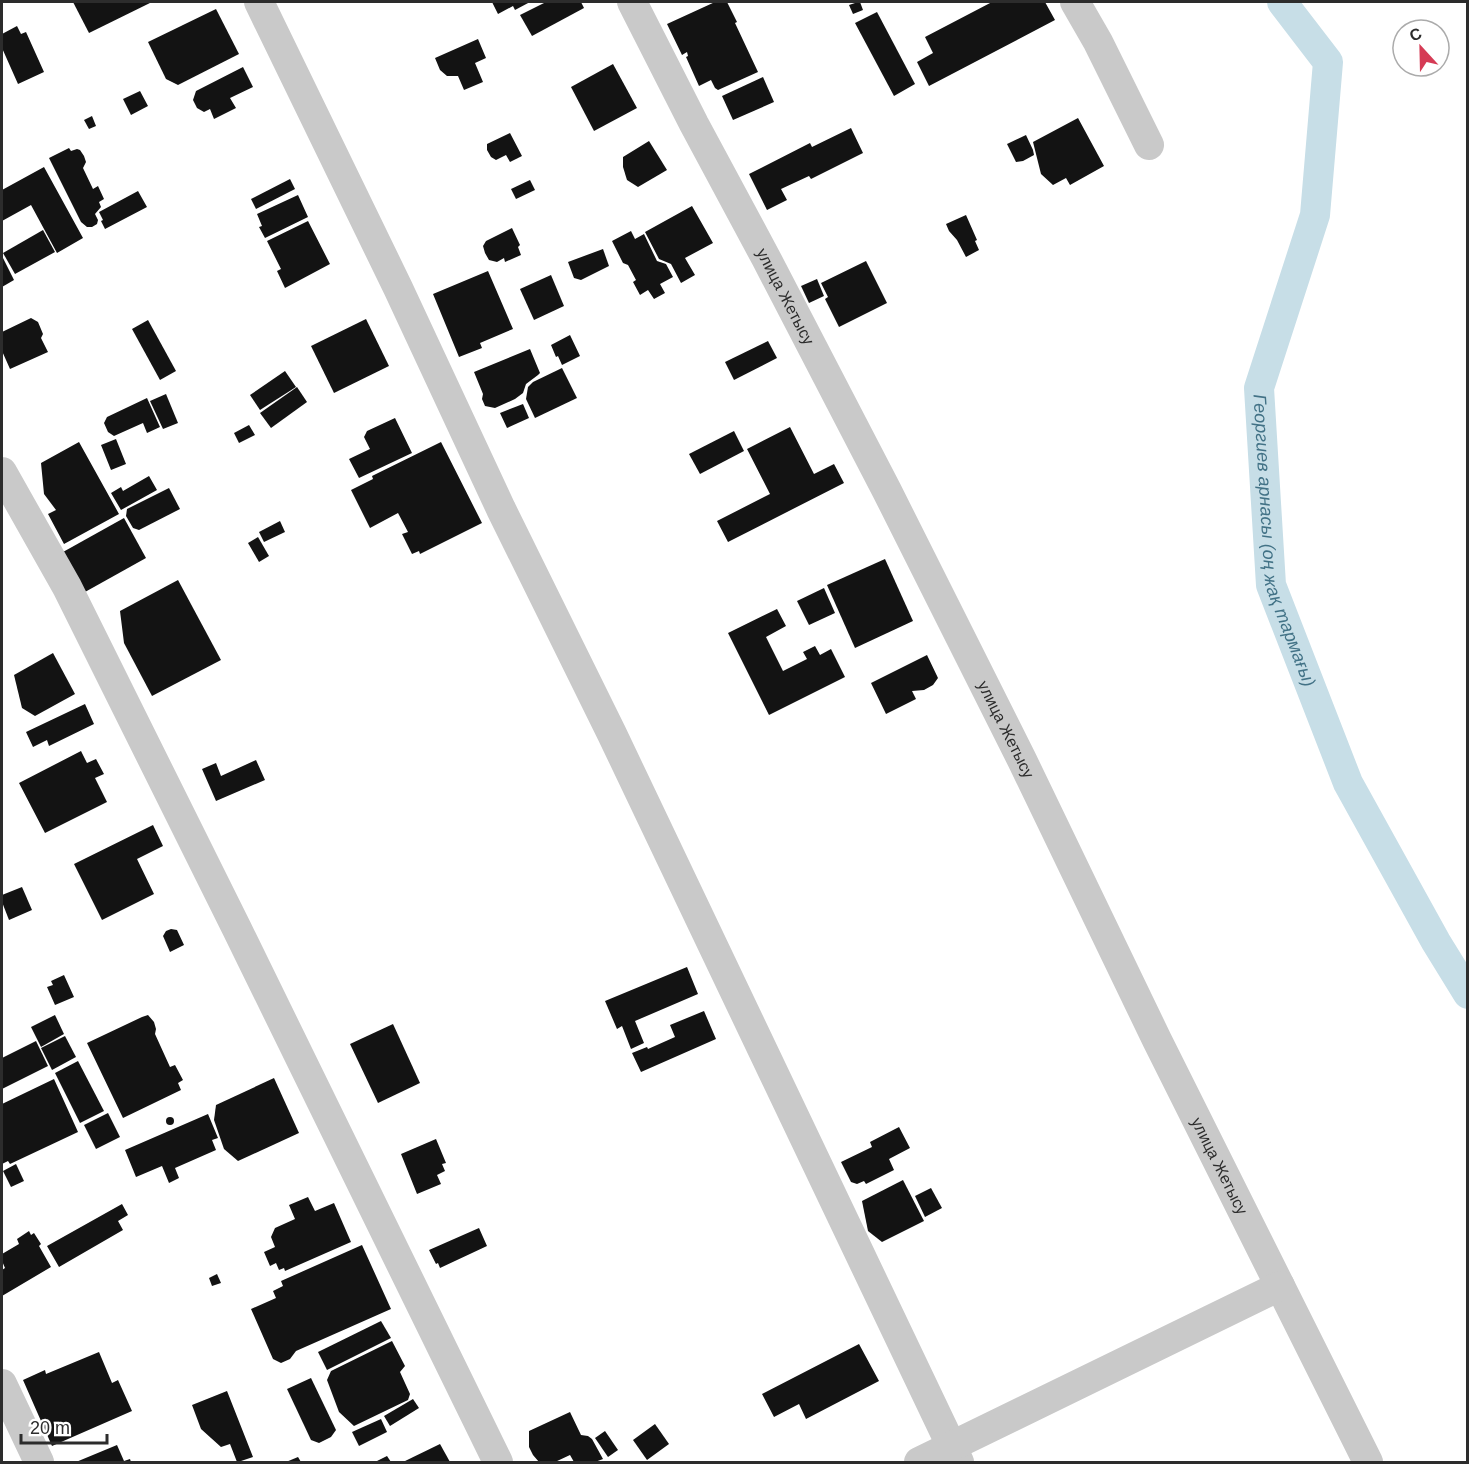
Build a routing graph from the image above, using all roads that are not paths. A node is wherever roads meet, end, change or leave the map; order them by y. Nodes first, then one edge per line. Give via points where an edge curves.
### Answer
1 (258, 2) edge
2 (632, 2) edge
3 (1075, 2) edge
4 (1149, 145) dead end
5 (2, 472) edge
6 (1280, 1287) junction
7 (2, 1384) edge
8 (955, 1454) edge
9 (39, 1462) edge
10 (498, 1462) edge
11 (919, 1462) edge
12 (1368, 1462) edge

1 - 8 street
2 - 6 street, улица Жетысу via 903,522
3 - 4 street
5 - 10 street via 67,587
6 - 8 street
6 - 12 street, улица Жетысу
7 - 9 street
8 - 11 street

